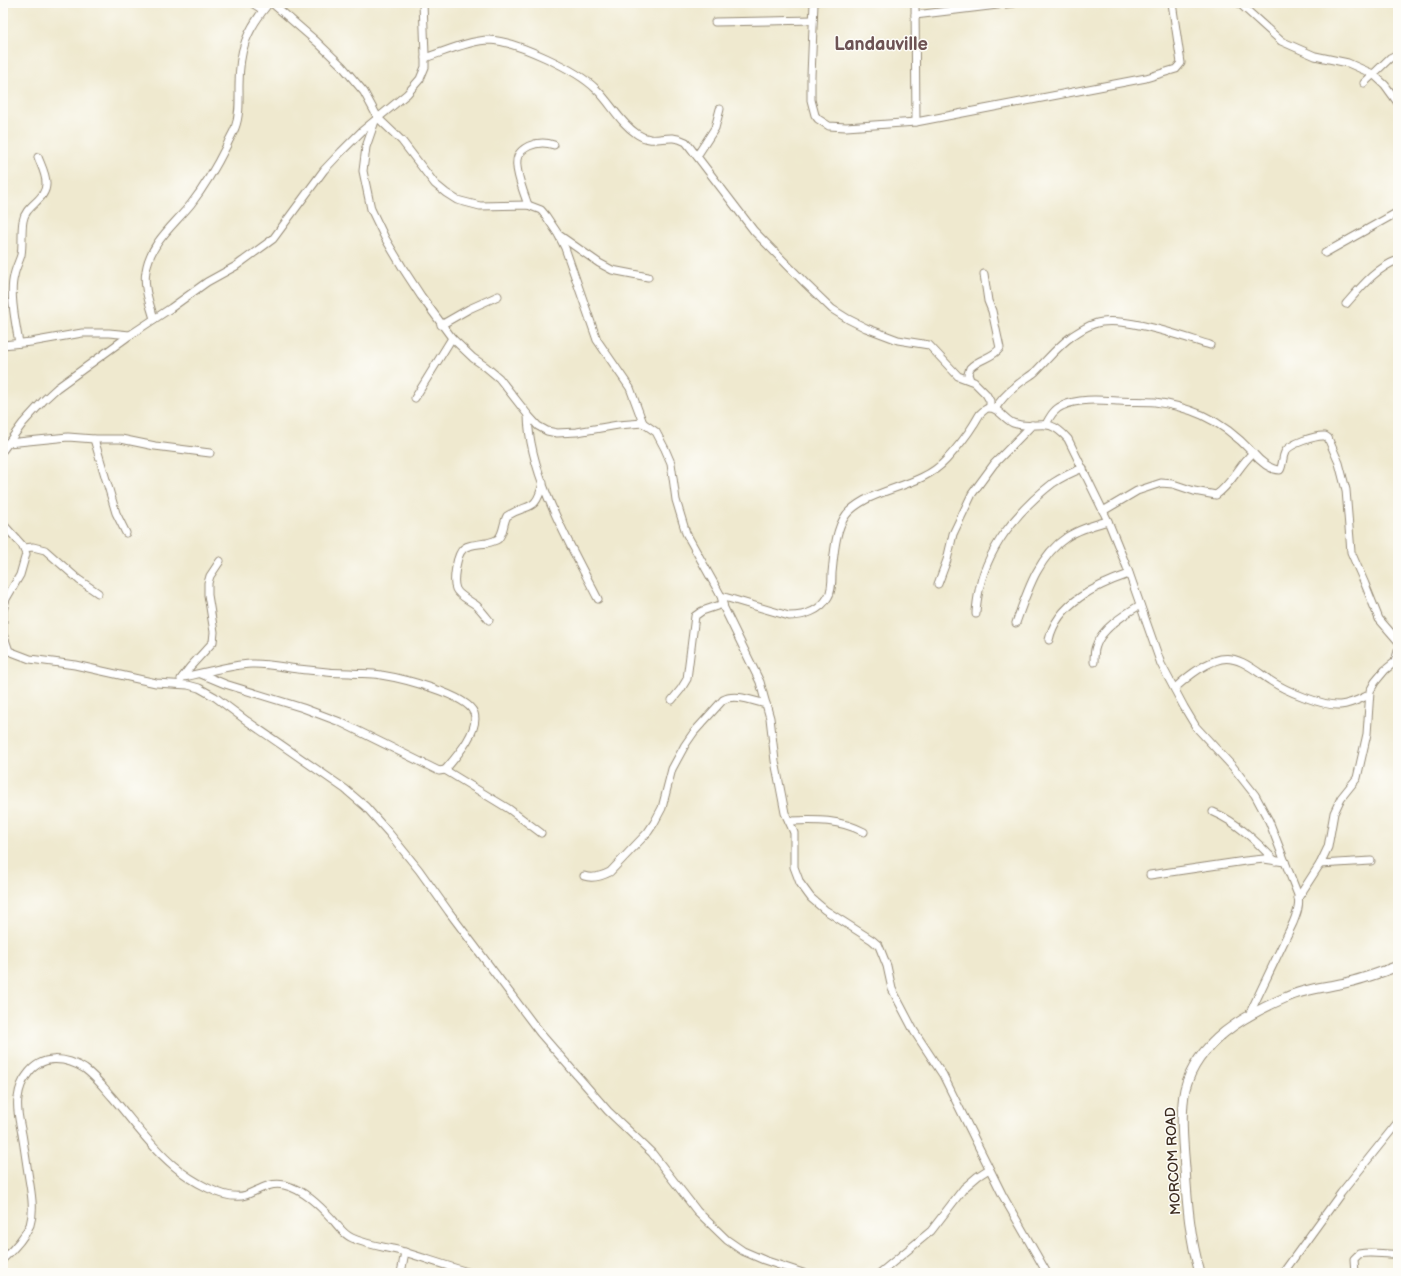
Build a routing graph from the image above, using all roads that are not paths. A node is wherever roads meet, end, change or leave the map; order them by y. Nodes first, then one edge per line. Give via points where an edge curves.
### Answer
1 (252, 3) edge
2 (269, 3) edge
3 (272, 3) edge
4 (423, 3) edge
5 (814, 3) edge
6 (916, 3) edge
7 (1014, 3) edge
8 (1172, 3) edge
9 (1239, 3) edge
10 (263, 10) junction
11 (915, 15) junction
12 (813, 20) junction
13 (715, 22) dead end
14 (1398, 54) edge
15 (425, 58) junction
16 (1373, 74) junction
17 (1364, 83) dead end
18 (1398, 103) edge
19 (720, 109) dead end
20 (377, 119) junction
21 (916, 122) junction
22 (554, 145) dead end
23 (697, 156) junction
24 (38, 157) dead end
25 (528, 205) junction
26 (1398, 212) edge
27 (559, 235) junction
28 (1325, 253) dead end
29 (1398, 260) edge
30 (984, 274) dead end
31 (648, 277) dead end
32 (498, 296) dead end
33 (1346, 304) dead end
34 (154, 319) junction
35 (441, 325) junction
36 (130, 335) junction
37 (452, 338) junction
38 (20, 343) junction
39 (3, 345) edge
40 (1210, 345) dead end
41 (970, 380) junction
42 (415, 398) dead end
43 (992, 409) junction
44 (528, 415) junction
45 (643, 423) junction
46 (1046, 424) junction
47 (1032, 425) junction
48 (94, 439) junction
49 (8, 443) junction
50 (3, 450) edge
51 (210, 453) dead end
52 (1253, 453) junction
53 (1083, 468) junction
54 (543, 483) junction
55 (1103, 511) junction
56 (1108, 521) junction
57 (3, 524) edge
58 (126, 533) dead end
59 (24, 548) junction
60 (220, 561) dead end
61 (1129, 574) junction
62 (938, 584) dead end
63 (98, 593) dead end
64 (720, 596) junction
65 (598, 599) dead end
66 (723, 604) junction
67 (1140, 605) junction
68 (976, 614) dead end
69 (489, 620) dead end
70 (1016, 623) dead end
71 (1050, 640) dead end
72 (1398, 640) edge
73 (6, 651) edge
74 (1398, 651) edge
75 (1094, 662) dead end
76 (201, 674) junction
77 (183, 677) junction
78 (178, 685) junction
79 (1174, 688) junction
80 (1369, 695) junction
81 (672, 700) dead end
82 (766, 704) junction
83 (445, 770) junction
84 (1213, 812) dead end
85 (789, 821) junction
86 (864, 832) dead end
87 (541, 833) dead end
88 (1276, 861) junction
89 (1371, 861) dead end
90 (1285, 862) junction
91 (1320, 864) junction
92 (1150, 875) dead end
93 (584, 876) dead end
94 (1298, 898) junction
95 (1398, 966) edge
96 (1248, 1016) junction
97 (1398, 1122) edge
98 (989, 1169) junction
99 (405, 1252) junction
100 (1398, 1254) edge
101 (3, 1259) edge
102 (401, 1273) edge
103 (471, 1273) edge
104 (803, 1273) edge
105 (880, 1273) edge
106 (1047, 1273) edge
107 (1200, 1273) edge
108 (1283, 1273) edge
109 (1355, 1273) edge

1 - 10 street
2 - 10 street
3 - 20 street via 342,66 364,92
4 - 15 street
5 - 12 street
6 - 11 street
7 - 11 street
8 - 21 street via 1182,60 1176,69 1146,78
9 - 16 street via 1281,41 1315,56 1348,63
10 - 34 street via 249,31 242,48 235,129 208,179 191,204 159,241 148,261 146,286
11 - 21 street
12 - 13 street
12 - 21 street via 811,100 818,119 829,126 846,127
14 - 16 street
15 - 20 street via 425,67 415,86
15 - 23 street via 488,40 515,46 556,64 587,82 605,98 619,118 639,135 648,140 667,137 681,139
16 - 17 street
16 - 18 street
19 - 23 street via 715,128
20 - 25 street via 402,141 435,184 457,200 480,206
20 - 34 street via 324,170 273,239
20 - 35 street via 366,147 363,170 371,210 396,257
22 - 25 street via 537,143 523,149 518,156 518,168
23 - 41 street via 754,231 832,309 866,328 898,340 929,345 958,376
24 - 38 street via 46,189 23,220 21,255 12,284
25 - 27 street via 541,210
26 - 28 street
27 - 31 street via 612,270
27 - 45 street via 597,340 630,388
29 - 33 street via 1370,277
30 - 41 street via 1000,348 970,368
32 - 35 street
34 - 36 street
35 - 37 street
36 - 38 street via 82,333
36 - 49 street via 57,388 23,423
37 - 42 street
37 - 44 street via 499,378
38 - 39 street
40 - 43 street via 1157,329 1122,322 1094,324 1073,335
41 - 43 street via 986,394
43 - 47 street via 1014,423
43 - 64 street via 986,409 980,414 945,462 929,474 914,482 875,495 854,507 846,515 838,530 829,597 822,605 800,616 789,616
44 - 45 street via 538,426 557,434
44 - 54 street via 531,446
45 - 64 street via 656,432 665,449 671,463 676,500 686,533
46 - 47 street
46 - 52 street via 1060,407 1072,403 1095,400 1156,402 1204,416 1229,430
46 - 53 street via 1061,430
47 - 62 street via 994,464 972,494 953,534
48 - 49 street via 68,437
48 - 51 street via 121,439
48 - 58 street via 116,513
49 - 50 street
52 - 55 street via 1242,463 1226,486 1216,494 1161,483 1137,492
52 - 72 street via 1267,465 1280,470 1288,447 1320,435 1327,437 1339,463 1346,490 1352,552 1378,620
53 - 55 street
53 - 68 street via 1054,483 1032,502 1003,534 991,554 979,586
54 - 65 street via 562,528
54 - 69 street via 535,504 507,516 497,540 470,545 460,551 454,578 456,589
55 - 56 street
56 - 61 street
56 - 70 street via 1068,536 1052,549 1033,579
57 - 59 street
59 - 63 street via 45,550 86,586
59 - 73 street via 26,554 22,570 6,598 3,611
60 - 77 street via 208,583 213,642
61 - 67 street
61 - 71 street via 1108,581 1067,608 1052,630
64 - 66 street
66 - 81 street via 695,616 687,679
66 - 82 street via 760,682
67 - 75 street via 1127,612 1104,632 1096,645
67 - 79 street via 1161,664
73 - 78 street via 30,659
74 - 80 street via 1395,662 1375,682
76 - 77 street
76 - 83 street via 322,715 398,749 435,769
76 - 83 street via 237,665 270,664 333,673 379,674 457,697 470,706 474,712 475,723 465,743
77 - 78 street
78 - 104 street via 199,688 214,697 338,784 366,807 419,870 540,1033 608,1110 652,1153 697,1211 727,1240 743,1250
79 - 80 street via 1190,674 1222,659 1240,661 1283,688 1325,703 1340,705 1356,702
79 - 90 street via 1196,727 1255,795 1269,821
80 - 91 street via 1367,734 1360,768 1357,778 1341,798 1334,813 1328,847
82 - 85 street via 785,813
82 - 93 street via 733,697 722,700 685,745 672,770 662,808 648,832 610,872 591,878
83 - 87 street via 509,809
84 - 88 street via 1246,833
85 - 86 street via 841,823
85 - 98 street via 794,834 794,867 800,883 811,898 825,910 880,946 892,990 914,1031 944,1075
88 - 90 street
88 - 92 street via 1245,861
89 - 91 street
90 - 94 street
91 - 94 street
94 - 96 street via 1298,909 1293,922
95 - 96 street, MORCOM ROAD via 1355,980 1288,996
96 - 107 street, MORCOM ROAD via 1224,1032 1203,1053 1185,1089 1183,1139 1186,1188 1193,1246
97 - 108 street via 1341,1193
98 - 105 street via 964,1188 931,1231
98 - 106 street
99 - 101 street via 352,1238 308,1197 285,1185 265,1186 244,1196 235,1197 207,1187 173,1165 97,1080 85,1070 63,1059 53,1059 40,1062 31,1069 21,1086 18,1115 32,1199 32,1214 30,1224 20,1242
99 - 102 street
99 - 103 street
100 - 109 street via 1359,1254 1354,1259

